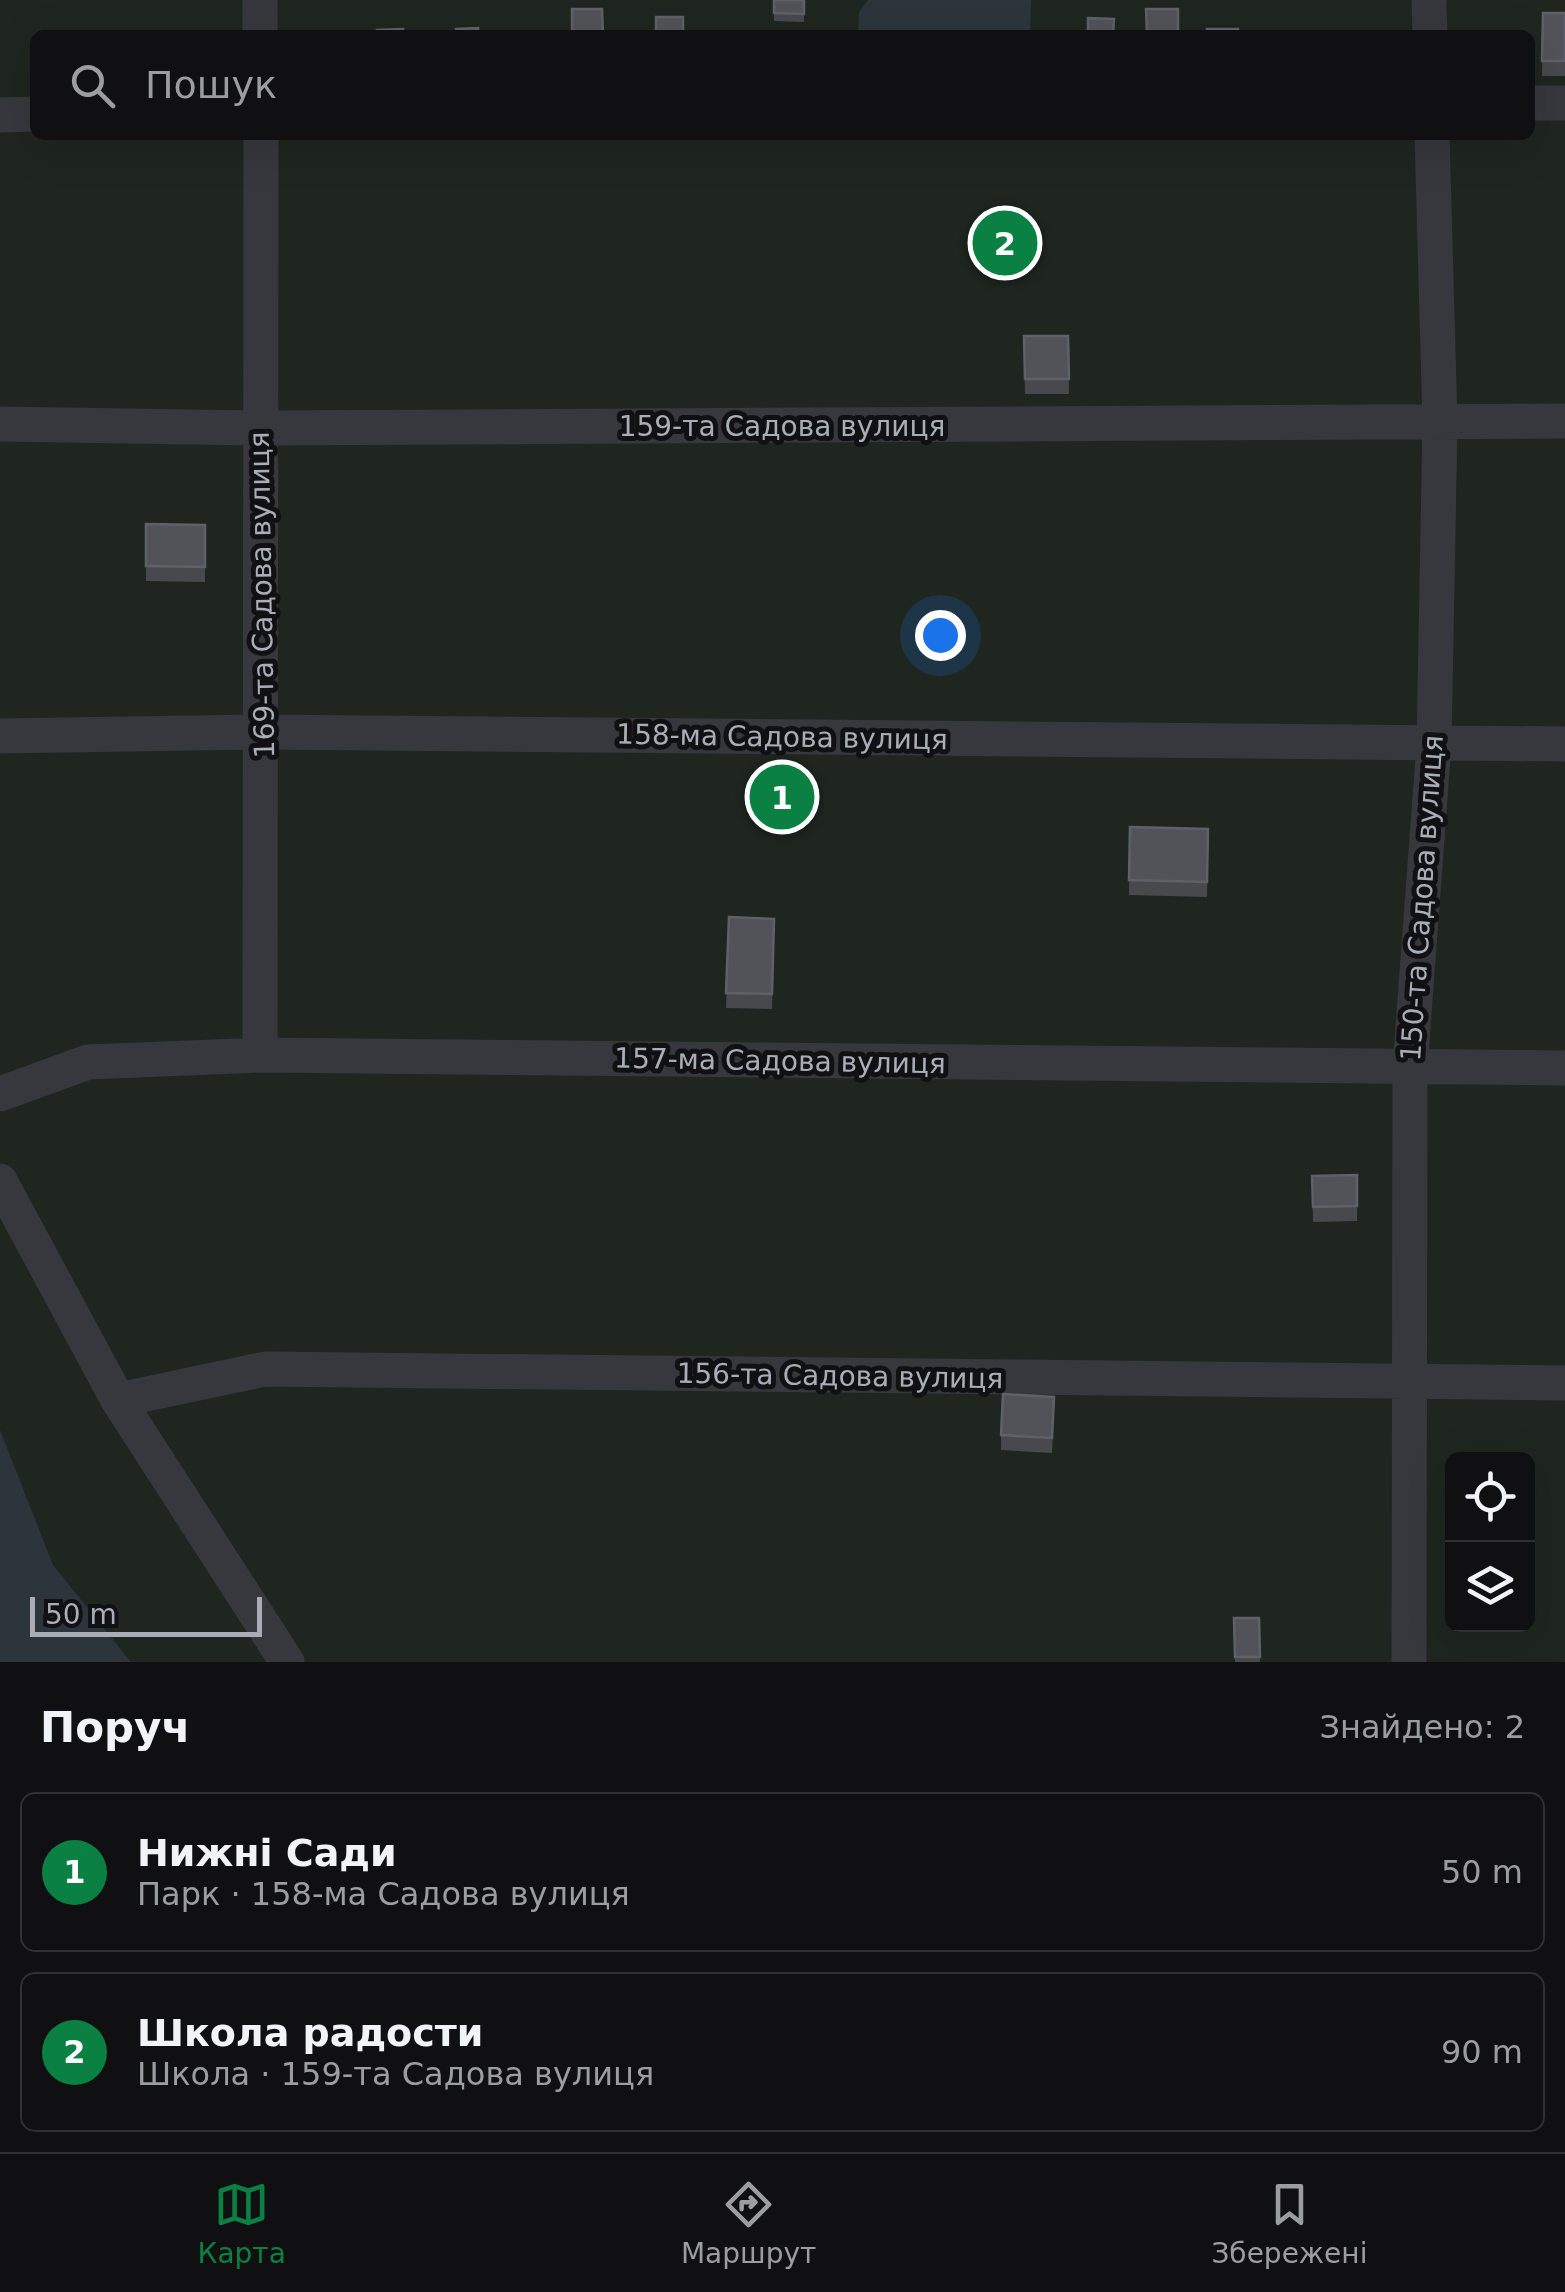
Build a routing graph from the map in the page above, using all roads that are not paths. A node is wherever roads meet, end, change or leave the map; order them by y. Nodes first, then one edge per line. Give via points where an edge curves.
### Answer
1 (260, 0) edge
2 (1429, 0) edge
3 (260, 30) edge
4 (1430, 30) edge
5 (1535, 103) edge
6 (1565, 103) edge
7 (0, 114) edge
8 (30, 114) edge
9 (261, 140) edge
10 (1432, 140) edge
11 (1565, 421) edge
12 (1440, 423) junction
13 (0, 424) edge
14 (260, 428) junction
15 (264, 732) junction
16 (0, 736) edge
17 (1434, 744) junction
18 (1565, 744) edge
19 (260, 1056) junction
20 (1410, 1067) junction
21 (1565, 1068) edge
22 (0, 1094) edge
23 (0, 1181) edge
24 (1409, 1382) junction
25 (1565, 1383) edge
26 (118, 1400) junction
27 (288, 1662) edge
28 (1408, 1662) edge

1 - 3 street
2 - 4 street
5 - 6 street
7 - 8 street
9 - 14 street, 169-та Садова вулиця
10 - 12 street, 150-та Садова вулиця
11 - 12 street, 159-та Садова вулиця
12 - 14 street, 159-та Садова вулиця
12 - 17 street, 150-та Садова вулиця
13 - 14 street, 159-та Садова вулиця
14 - 15 street, 169-та Садова вулиця
15 - 16 street, 158-ма Садова вулиця
15 - 17 street, 158-ма Садова вулиця
15 - 19 street, 169-та Садова вулиця
17 - 18 street, 158-ма Садова вулиця
17 - 20 street, 150-та Садова вулиця
19 - 20 street, 157-ма Садова вулиця
19 - 22 street, 157-ма Садова вулиця via 88,1062
20 - 21 street, 157-ма Садова вулиця
20 - 24 street, 150-та Садова вулиця
23 - 26 street
24 - 25 street, 156-та Садова вулиця
24 - 26 street, 156-та Садова вулиця via 265,1368
24 - 28 street, 150-та Садова вулиця
26 - 27 street

